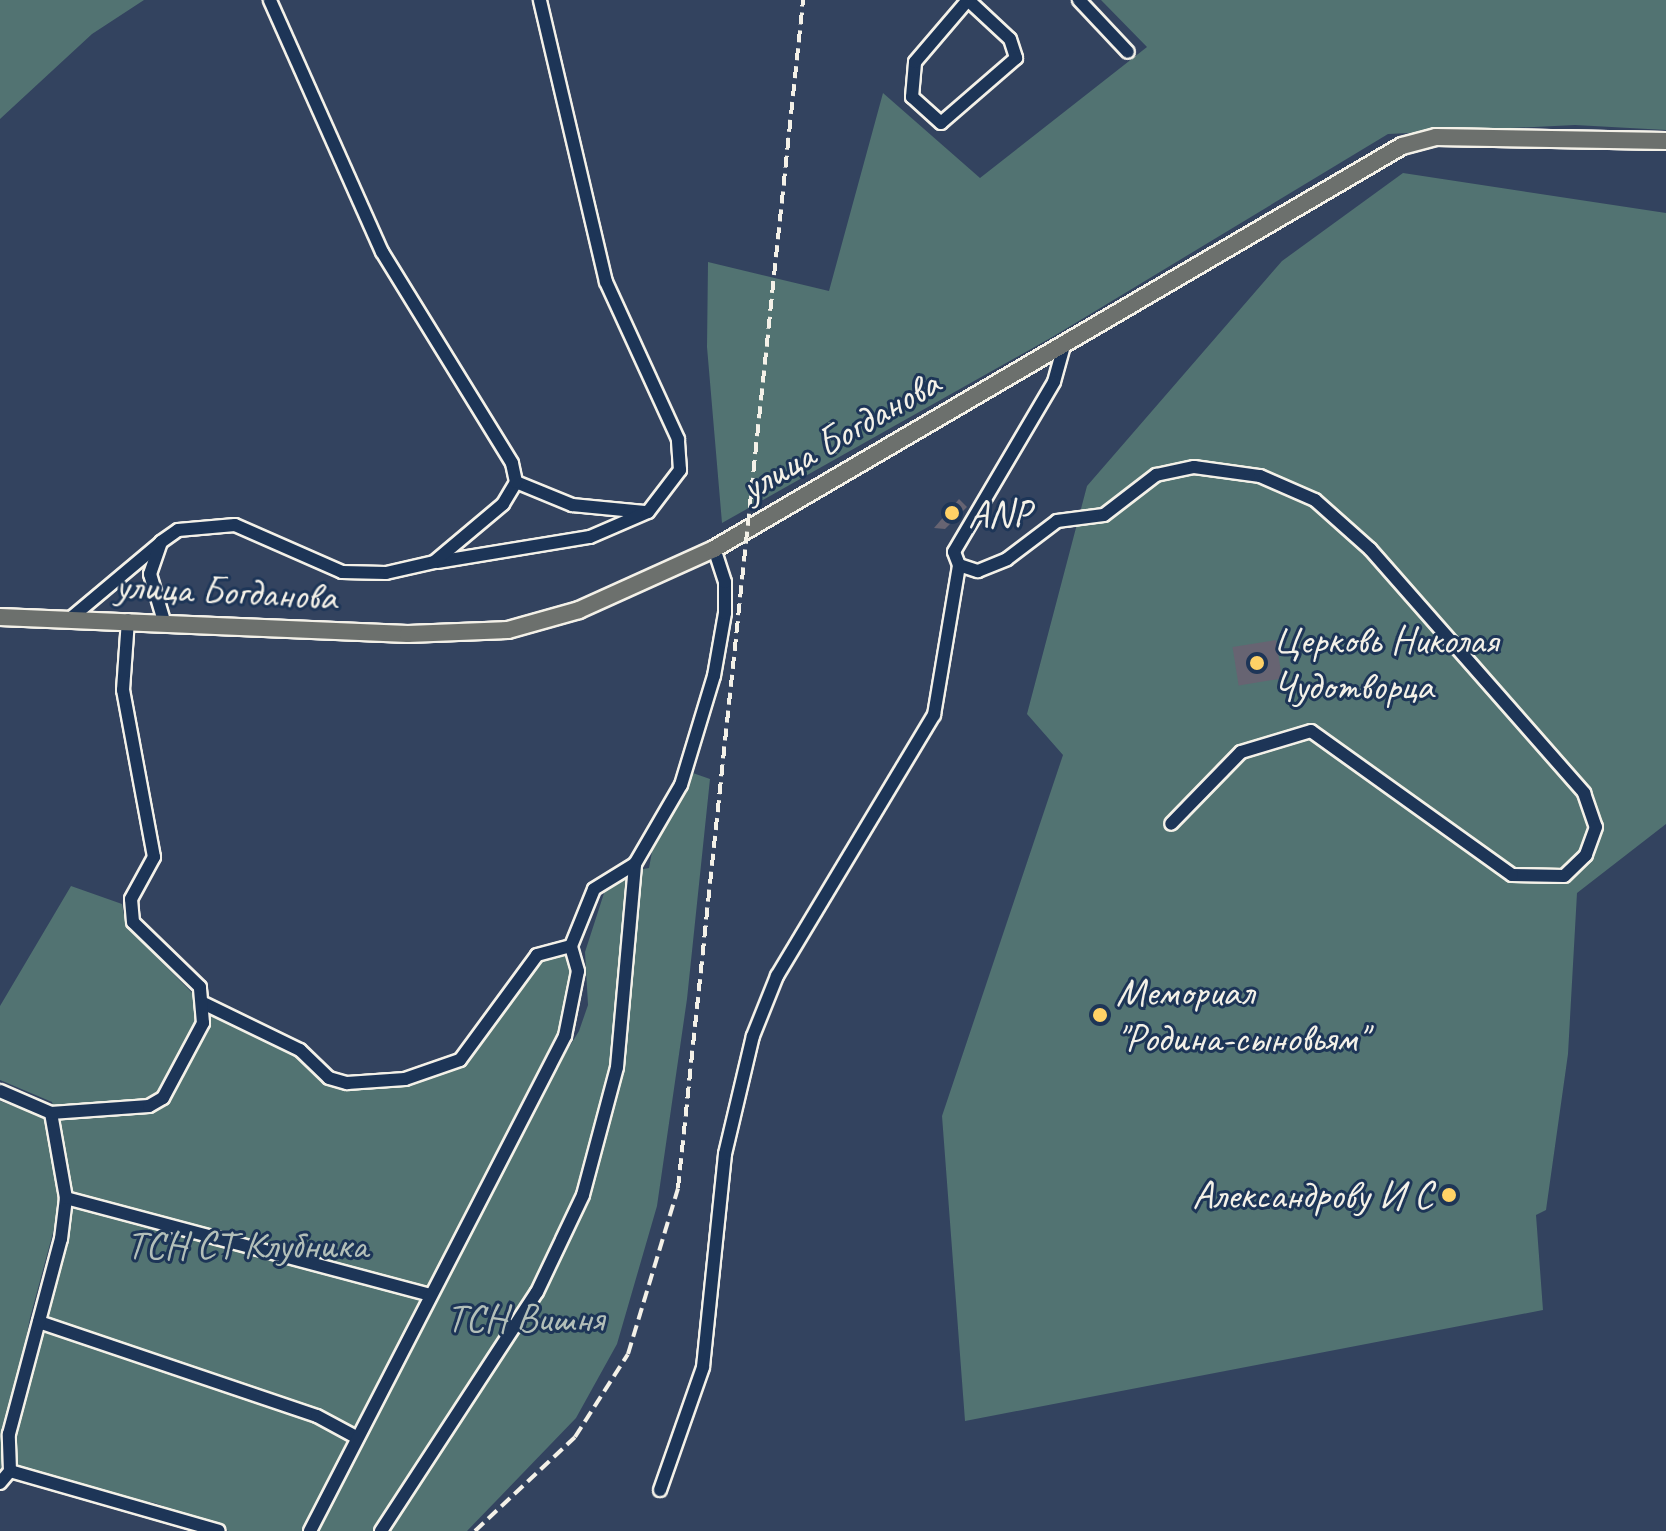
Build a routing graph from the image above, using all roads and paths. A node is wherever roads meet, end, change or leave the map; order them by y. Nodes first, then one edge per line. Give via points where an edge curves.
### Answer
1 (270, 0) edge
2 (540, 0) edge
3 (968, 0) edge
4 (1079, 0) edge
5 (1128, 52) dead end
6 (1666, 141) edge
7 (1065, 342) junction
8 (516, 482) junction
9 (648, 512) junction
10 (161, 542) junction
11 (714, 549) junction
12 (434, 562) junction
13 (959, 565) junction
14 (0, 617) edge
15 (72, 617) junction
16 (128, 620) junction
17 (164, 621) junction
18 (1171, 824) dead end
19 (635, 864) junction
20 (571, 946) junction
21 (203, 1003) junction
22 (0, 1091) edge
23 (51, 1113) junction
24 (66, 1198) junction
25 (430, 1295) junction
26 (39, 1322) junction
27 (356, 1437) junction
28 (10, 1471) junction
29 (0, 1483) edge
30 (660, 1490) dead end
31 (219, 1531) edge
32 (310, 1531) edge
33 (381, 1531) edge

1 - 8 street via 396,279 512,463
2 - 9 street via 606,282 678,439 680,470
3 - 3 street via 1010,39 1016,58 941,123 912,97 915,62
4 - 5 street
6 - 7 main road, улица Богданова via 1460,137 1402,146
7 - 11 main road, улица Богданова
7 - 13 street via 1054,382 954,552
8 - 9 street via 572,505
8 - 12 street via 503,504
9 - 12 street via 590,537
10 - 12 street via 201,524 235,525 342,572 386,573
10 - 15 street
10 - 17 street via 150,574
11 - 17 main road, улица Богданова via 579,610 508,630 408,634
11 - 19 street via 725,582 714,676 681,785
13 - 18 street via 978,571 1007,559 1057,521 1104,515 1156,475 1194,467 1260,476 1315,500 1370,549 1584,793 1596,827 1586,855 1564,876 1512,875 1311,731 1241,752
13 - 30 street via 934,715 777,976 753,1036 725,1154 703,1367
14 - 15 main road, улица Богданова
15 - 16 main road, улица Богданова
16 - 17 main road, улица Богданова
16 - 21 street via 123,690 154,857 131,899 133,922 200,987
19 - 20 street via 594,889
19 - 33 street via 617,1067 583,1195 537,1292
20 - 21 street via 537,955 460,1060 405,1079 347,1083 329,1078 300,1050
20 - 25 street via 578,971 565,1036
21 - 23 street via 203,1023 163,1098 149,1106
22 - 23 street
23 - 24 street
24 - 25 street
24 - 26 street
25 - 27 street
26 - 27 street via 317,1416
26 - 28 street via 9,1434
27 - 32 street
28 - 29 street
28 - 31 street

